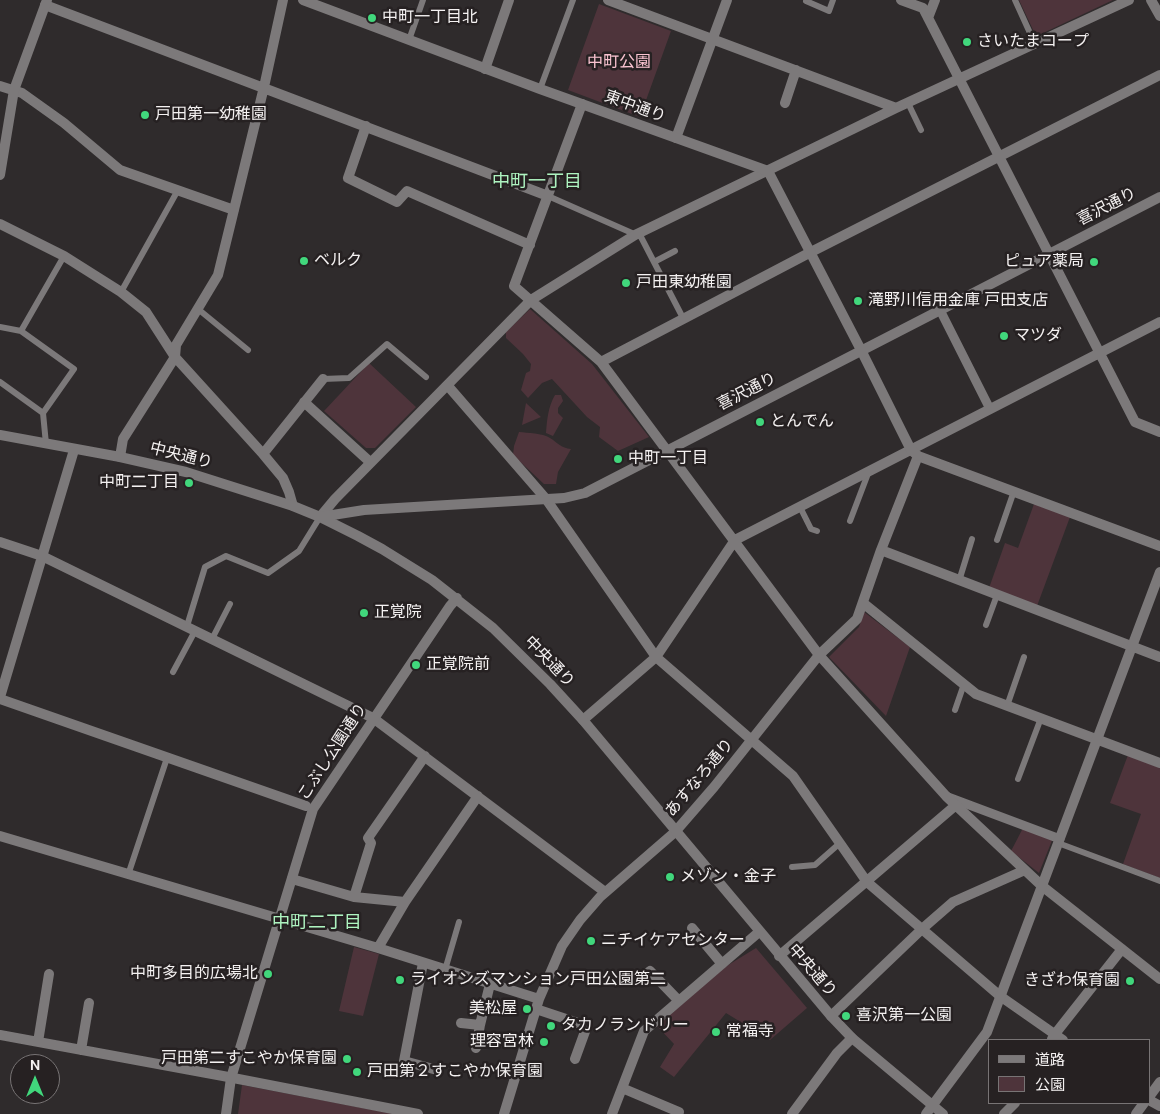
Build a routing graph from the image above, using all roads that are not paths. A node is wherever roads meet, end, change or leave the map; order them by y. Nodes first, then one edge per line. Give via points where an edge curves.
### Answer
1 (283, 0) edge
2 (303, 0) edge
3 (423, 0) edge
4 (510, 0) edge
5 (573, 0) edge
6 (608, 0) edge
7 (727, 0) edge
8 (833, 0) edge
9 (901, 0) edge
10 (935, 0) edge
11 (1015, 0) edge
12 (1129, 0) edge
13 (1151, 0) edge
14 (806, 1) dead end
15 (46, 2) edge
16 (1160, 16) edge
17 (928, 18) junction
18 (714, 39) junction
19 (409, 40) junction
20 (1035, 44) junction
21 (485, 69) junction
22 (796, 70) junction
23 (1160, 75) edge
24 (958, 80) junction
25 (0, 86) edge
26 (264, 87) junction
27 (540, 89) junction
28 (14, 90) junction
29 (784, 103) dead end
30 (908, 103) junction
31 (582, 104) junction
32 (896, 108) junction
33 (366, 126) junction
34 (921, 130) dead end
35 (676, 138) junction
36 (999, 156) junction
37 (768, 171) junction
38 (0, 175) edge
39 (178, 190) junction
40 (548, 196) junction
41 (1160, 197) edge
42 (234, 210) junction
43 (0, 224) edge
44 (636, 235) junction
45 (530, 244) junction
46 (675, 251) dead end
47 (811, 252) junction
48 (1048, 254) junction
49 (64, 256) junction
50 (654, 262) junction
51 (121, 292) junction
52 (531, 300) junction
53 (198, 309) junction
54 (940, 310) junction
55 (683, 318) junction
56 (1160, 322) edge
57 (0, 327) edge
58 (21, 331) junction
59 (248, 350) dead end
60 (861, 350) junction
61 (1100, 353) junction
62 (175, 357) junction
63 (601, 362) junction
64 (426, 377) dead end
65 (323, 379) joint
66 (0, 382) edge
67 (448, 386) junction
68 (304, 402) junction
69 (990, 409) junction
70 (42, 413) junction
71 (1160, 432) edge
72 (0, 435) edge
73 (46, 444) junction
74 (74, 450) junction
75 (666, 451) junction
76 (914, 453) junction
77 (263, 454) junction
78 (120, 457) junction
79 (370, 462) junction
80 (870, 471) junction
81 (1014, 491) junction
82 (546, 499) junction
83 (293, 506) junction
84 (800, 506) junction
85 (320, 517) junction
86 (850, 521) dead end
87 (817, 532) dead end
88 (972, 539) dead end
89 (735, 540) junction
90 (997, 540) dead end
91 (0, 542) edge
92 (1160, 546) edge
93 (881, 550) junction
94 (42, 556) junction
95 (1160, 572) edge
96 (959, 581) junction
97 (997, 595) junction
98 (457, 598) junction
99 (863, 603) junction
100 (230, 604) dead end
101 (986, 625) dead end
102 (191, 628) junction
103 (212, 639) junction
104 (1132, 647) junction
105 (819, 654) junction
106 (656, 657) junction
107 (1024, 657) dead end
108 (1160, 657) edge
109 (173, 672) dead end
110 (964, 684) junction
111 (0, 698) edge
112 (1007, 706) junction
113 (955, 710) dead end
114 (373, 718) junction
115 (1041, 718) junction
116 (582, 720) junction
117 (751, 739) junction
118 (1098, 739) junction
119 (424, 756) junction
120 (167, 758) junction
121 (1160, 763) edge
122 (1018, 779) dead end
123 (478, 796) junction
124 (946, 796) junction
125 (956, 805) junction
126 (306, 806) dead end
127 (674, 832) junction
128 (0, 836) edge
129 (1059, 841) junction
130 (840, 843) junction
131 (792, 866) dead end
132 (1025, 870) junction
133 (128, 875) junction
134 (292, 879) junction
135 (1160, 881) edge
136 (867, 882) junction
137 (1042, 886) junction
138 (605, 892) junction
139 (354, 897) junction
140 (405, 902) junction
141 (279, 920) junction
142 (459, 922) dead end
143 (692, 928) dead end
144 (922, 929) junction
145 (759, 932) junction
146 (378, 948) junction
147 (1122, 949) junction
148 (779, 956) junction
149 (423, 963) junction
150 (722, 964) junction
151 (445, 970) junction
152 (49, 974) dead end
153 (1160, 979) edge
154 (637, 980) dead end
155 (490, 984) junction
156 (1000, 996) junction
157 (679, 1001) junction
158 (89, 1003) dead end
159 (538, 1004) junction
160 (831, 1016) junction
161 (461, 1024) dead end
162 (480, 1025) junction
163 (0, 1035) edge
164 (852, 1038) junction
165 (1056, 1038) edge
166 (38, 1042) junction
167 (476, 1048) dead end
168 (81, 1050) junction
169 (575, 1058) dead end
170 (437, 1070) dead end
171 (231, 1078) junction
172 (1160, 1082) edge
173 (622, 1088) junction
174 (1150, 1097) edge
175 (1014, 1104) edge
176 (929, 1110) edge
177 (226, 1114) edge
178 (418, 1114) edge
179 (504, 1114) edge
180 (612, 1114) edge
181 (678, 1114) edge
182 (792, 1114) edge
183 (943, 1114) edge
184 (1004, 1114) edge

1 - 26 street
2 - 19 street, 東中通り
3 - 19 lane
4 - 21 street
5 - 27 lane
6 - 18 street
7 - 18 street
8 - 14 lane via 829,11
9 - 17 street via 923,8
10 - 17 street
11 - 20 lane
12 - 20 street
13 - 16 street
15 - 26 street
15 - 28 street
17 - 24 street
18 - 22 street
18 - 35 street
19 - 21 street, 東中通り
20 - 24 street
21 - 27 street, 東中通り
22 - 29 street
22 - 32 street
23 - 36 street
24 - 30 street
24 - 36 street
25 - 28 street
26 - 33 street
26 - 42 street
27 - 31 street, 東中通り
28 - 38 street
28 - 39 street via 64,124 120,170
30 - 32 street
30 - 34 lane
31 - 35 street, 東中通り
31 - 40 street
32 - 37 street
33 - 40 street
33 - 45 street via 348,178 397,202 406,191
35 - 37 street, 東中通り
36 - 47 street
36 - 48 street
37 - 44 street
37 - 47 street
39 - 42 street
39 - 51 lane
40 - 44 lane
40 - 45 street
41 - 48 street, 喜沢通り
42 - 53 street via 218,275
43 - 49 street
44 - 50 lane via 641,237
44 - 52 street
45 - 52 street via 514,286
46 - 50 lane
47 - 55 street
47 - 60 street
48 - 54 street, 喜沢通り
48 - 61 street
49 - 51 street
49 - 58 lane
50 - 55 lane
51 - 62 street via 146,312
52 - 63 street
52 - 67 street
53 - 59 lane
53 - 62 street via 176,344
54 - 60 street, 喜沢通り
54 - 69 street
55 - 63 street
56 - 61 street
57 - 58 lane
58 - 70 lane via 74,370
60 - 75 street, 喜沢通り
60 - 76 street
61 - 69 street
61 - 71 street via 1135,422
62 - 77 street
62 - 78 street via 123,439
63 - 75 street
64 - 65 lane via 387,344 349,378
65 - 68 street
66 - 70 lane
67 - 79 street
67 - 82 street
68 - 77 street
68 - 79 street
69 - 76 street
70 - 73 lane
72 - 73 street, 中央通り
73 - 74 street, 中央通り
74 - 78 street, 中央通り
74 - 94 street
75 - 82 street, 喜沢通り via 574,497
75 - 89 street
76 - 80 street
76 - 81 street
76 - 93 street, あすなろ通り
77 - 83 street via 282,478
78 - 83 street, 中央通り via 208,478
79 - 85 street
80 - 84 street
80 - 86 lane
81 - 90 lane
81 - 92 street
82 - 85 street, 喜沢通り via 364,510
82 - 106 street
83 - 85 street, 中央通り
84 - 87 lane via 811,529
84 - 89 street
85 - 98 street, 中央通り via 382,549
85 - 102 lane via 299,552 268,573 226,556 205,567
88 - 96 lane
89 - 105 street
89 - 106 street
91 - 94 street
93 - 96 street
93 - 99 street, あすなろ通り
94 - 102 street
94 - 111 street
95 - 104 street
96 - 97 street
97 - 101 lane
97 - 104 street
98 - 114 street, こぶし公園通り
98 - 116 street, 中央通り via 519,652
99 - 105 street, あすなろ通り via 857,619
99 - 110 street
100 - 103 lane
102 - 103 street
102 - 109 lane
103 - 114 street
104 - 108 street
104 - 118 street
105 - 117 street, あすなろ通り
105 - 124 street
106 - 116 street
106 - 117 street
107 - 112 lane
110 - 112 street via 976,694
110 - 113 lane
111 - 120 street
112 - 115 street
114 - 119 street
114 - 134 street, こぶし公園通り via 312,809
115 - 118 street
115 - 122 lane
116 - 127 street, 中央通り
117 - 127 street, あすなろ通り
117 - 130 street via 793,776
118 - 121 street
118 - 129 street
119 - 123 street
119 - 139 street via 368,838 371,844
120 - 126 street
120 - 133 lane
123 - 138 street
123 - 140 street
124 - 125 street
124 - 129 street
125 - 132 street
125 - 136 street
127 - 138 street, あすなろ通り
127 - 145 street, 中央通り
128 - 133 street
129 - 135 lane
129 - 137 street
130 - 131 lane via 815,864
130 - 136 street
132 - 137 street
132 - 144 street via 953,902
133 - 141 street
134 - 139 street
134 - 141 street, こぶし公園通り
136 - 144 street
136 - 148 street
137 - 147 street
137 - 156 street
138 - 159 street, あすなろ通り via 562,946
139 - 140 street
140 - 146 street
141 - 146 street
141 - 171 street, こぶし公園通り
142 - 151 lane
143 - 150 street
144 - 156 street
144 - 160 street
145 - 148 street, 中央通り
145 - 150 street
146 - 149 street
147 - 153 street
147 - 165 street
148 - 160 street, 中央通り
149 - 151 street
149 - 170 street via 404,1061
150 - 157 street
151 - 155 street
152 - 166 street
154 - 157 street via 650,972
155 - 159 street
155 - 162 street
156 - 165 street
156 - 176 street via 987,1032
157 - 173 street via 644,1031
158 - 168 street
159 - 169 street via 587,1026
159 - 179 street, あすなろ通り
160 - 164 street, 中央通り
161 - 162 street
162 - 167 street
163 - 166 street
164 - 176 street, 中央通り
164 - 182 street
166 - 168 street
168 - 171 street
171 - 177 street, こぶし公園通り
171 - 178 street
172 - 174 street
173 - 180 street
173 - 181 street
175 - 184 street
176 - 183 street, 中央通り

